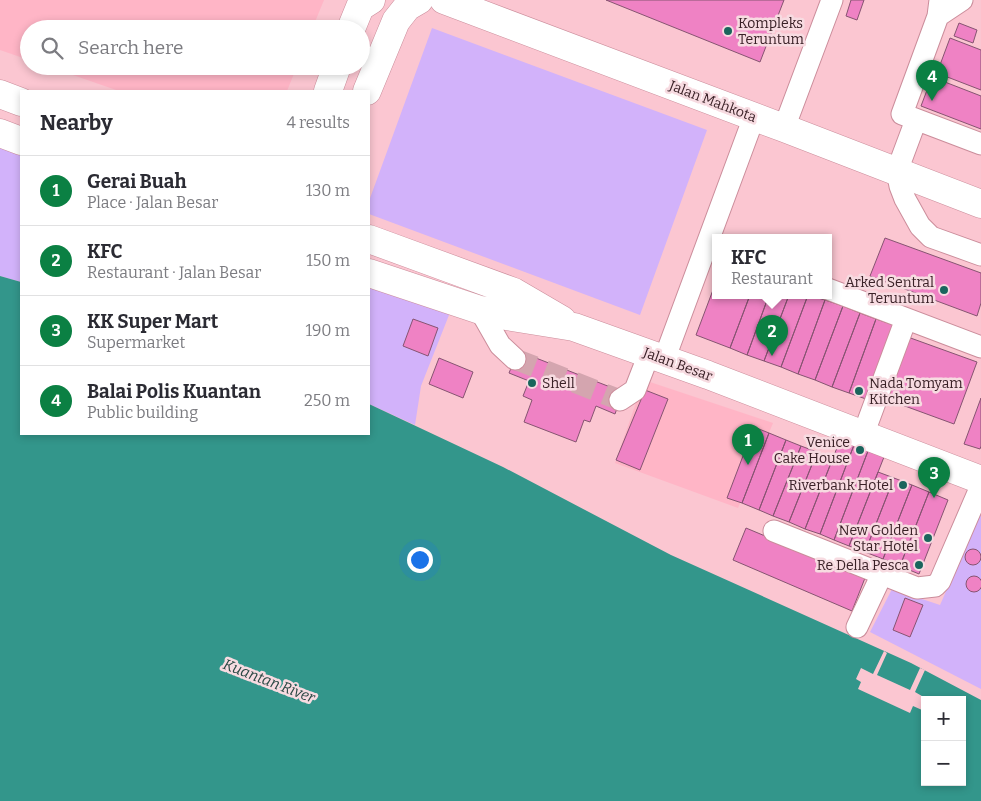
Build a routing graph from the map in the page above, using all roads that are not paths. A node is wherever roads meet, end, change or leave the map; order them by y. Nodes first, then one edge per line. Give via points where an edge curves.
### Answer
1 (419, 0) edge
2 (444, 0) edge
3 (832, 0) edge
4 (962, 0) edge
5 (939, 8) edge
6 (334, 75) edge
7 (328, 90) edge
8 (367, 90) edge
9 (0, 94) edge
10 (20, 102) edge
11 (754, 117) junction
12 (916, 120) junction
13 (784, 128) junction
14 (0, 133) edge
15 (20, 141) edge
16 (981, 144) edge
17 (897, 171) junction
18 (981, 204) edge
19 (715, 234) edge
20 (370, 239) edge
21 (711, 245) edge
22 (981, 255) edge
23 (370, 273) edge
24 (832, 291) edge
25 (480, 310) junction
26 (906, 319) junction
27 (574, 327) junction
28 (981, 347) edge
29 (656, 357) junction
30 (515, 359) tunnel mouth
31 (620, 400) dead end
32 (863, 435) junction
33 (981, 480) edge
34 (981, 486) edge
35 (774, 530) dead end
36 (882, 574) junction
37 (857, 627) dead end

1 - 8 highway via 407,7 396,21
2 - 11 highway, Jalan Mahkota
3 - 13 street
4 - 5 street
5 - 12 street via 902,114
6 - 7 highway
9 - 10 highway
11 - 13 highway, Jalan Mahkota
11 - 19 street
12 - 16 street
12 - 17 street
13 - 17 highway, Jalan Mahkota
14 - 15 highway
17 - 18 highway, Jalan Mahkota
17 - 22 street via 905,199 920,226 931,237
20 - 27 highway via 514,292
21 - 29 street
23 - 25 highway, Jalan Besar
24 - 26 street
25 - 27 highway, Jalan Besar
25 - 30 street via 500,345
26 - 28 street
26 - 32 street
27 - 29 highway, Jalan Besar
29 - 31 street via 635,390
29 - 32 highway, Jalan Besar
32 - 33 highway, Jalan Besar
34 - 36 street via 940,580 934,586 916,588
35 - 36 street
36 - 37 street

